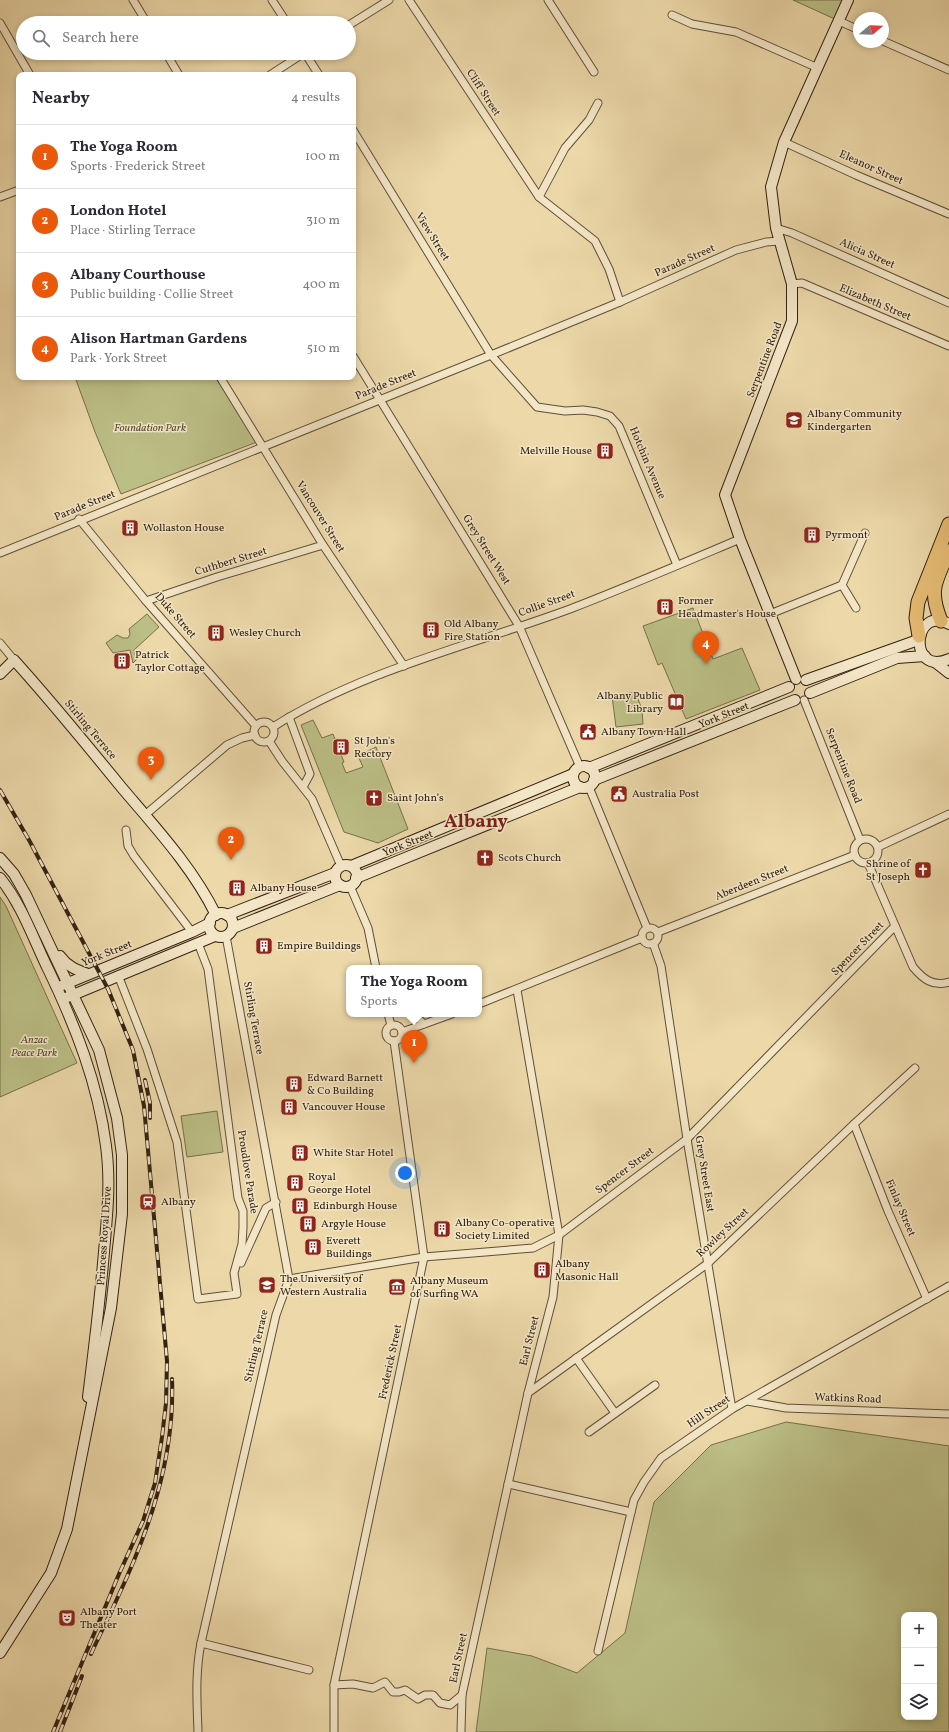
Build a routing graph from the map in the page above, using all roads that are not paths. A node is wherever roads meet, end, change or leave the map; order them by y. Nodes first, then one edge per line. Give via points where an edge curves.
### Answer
1 (133, 0) edge
2 (272, 0) edge
3 (389, 0) edge
4 (410, 0) edge
5 (548, 0) edge
6 (848, 0) edge
7 (672, 15) dead end
8 (143, 16) edge
9 (282, 16) edge
10 (356, 21) edge
11 (839, 21) junction
12 (0, 23) edge
13 (853, 27) edge
14 (889, 44) edge
15 (16, 51) edge
16 (21, 60) edge
17 (170, 60) edge
18 (294, 60) edge
19 (309, 60) edge
20 (818, 68) junction
21 (949, 70) edge
22 (28, 72) edge
23 (177, 72) edge
24 (275, 72) edge
25 (317, 72) edge
26 (594, 72) dead end
27 (598, 103) dead end
28 (356, 135) edge
29 (784, 142) junction
30 (16, 191) edge
31 (0, 197) edge
32 (539, 197) junction
33 (949, 214) edge
34 (776, 228) junction
35 (780, 242) junction
36 (792, 284) junction
37 (620, 302) junction
38 (949, 303) edge
39 (949, 346) edge
40 (491, 355) junction
41 (356, 361) edge
42 (222, 380) edge
43 (380, 399) junction
44 (264, 446) junction
45 (79, 520) junction
46 (949, 524) edge
47 (865, 533) dead end
48 (740, 539) junction
49 (323, 546) junction
50 (949, 552) edge
51 (0, 553) edge
52 (677, 565) junction
53 (842, 585) junction
54 (146, 601) junction
55 (856, 608) dead end
56 (770, 614) junction
57 (945, 622) edge
58 (520, 626) junction
59 (918, 638) junction
60 (0, 643) edge
61 (925, 656) junction
62 (949, 659) edge
63 (14, 660) junction
64 (935, 662) junction
65 (404, 666) junction
66 (949, 673) edge
67 (0, 674) edge
68 (797, 682) junction
69 (803, 697) junction
70 (289, 717) junction
71 (256, 726) junction
72 (273, 727) junction
73 (255, 735) junction
74 (269, 741) junction
75 (581, 769) junction
76 (588, 785) junction
77 (303, 787) junction
78 (949, 814) edge
79 (145, 815) junction
80 (126, 830) dead end
81 (860, 840) junction
82 (878, 847) junction
83 (855, 855) junction
84 (0, 858) edge
85 (868, 863) junction
86 (342, 868) junction
87 (0, 878) edge
88 (349, 883) junction
89 (34, 911) junction
90 (216, 915) junction
91 (227, 915) junction
92 (210, 923) junction
93 (895, 926) junction
94 (232, 928) junction
95 (646, 928) junction
96 (192, 932) junction
97 (658, 932) junction
98 (215, 936) junction
99 (226, 936) junction
100 (642, 938) junction
101 (198, 943) junction
102 (653, 943) junction
103 (113, 964) junction
104 (375, 965) edge
105 (88, 974) junction
106 (118, 975) junction
107 (68, 982) junction
108 (947, 983) edge
109 (94, 986) junction
110 (57, 988) junction
111 (517, 990) junction
112 (74, 995) junction
113 (62, 1000) junction
114 (482, 1003) edge
115 (389, 1017) edge
116 (416, 1017) edge
117 (444, 1017) edge
118 (85, 1018) junction
119 (424, 1024) junction
120 (391, 1025) junction
121 (402, 1032) junction
122 (394, 1041) junction
123 (915, 1068) dead end
124 (854, 1124) junction
125 (686, 1139) junction
126 (276, 1202) junction
127 (559, 1235) junction
128 (424, 1258) junction
129 (707, 1264) junction
130 (234, 1272) junction
131 (289, 1279) junction
132 (949, 1286) edge
133 (928, 1299) junction
134 (99, 1306) junction
135 (111, 1308) junction
136 (576, 1358) junction
137 (655, 1385) dead end
138 (528, 1393) junction
139 (747, 1401) junction
140 (732, 1409) junction
141 (615, 1413) junction
142 (949, 1414) edge
143 (590, 1432) dead end
144 (77, 1484) junction
145 (508, 1484) junction
146 (631, 1512) junction
147 (201, 1643) junction
148 (598, 1651) dead end
149 (0, 1653) edge
150 (309, 1670) dead end
151 (334, 1686) junction
152 (462, 1695) junction
153 (198, 1732) edge
154 (334, 1732) edge
155 (461, 1732) edge

1 - 8 street
2 - 9 street
3 - 10 street
4 - 32 street, Cliff Street
5 - 26 street
6 - 11 main road, Serpentine Road
7 - 20 street via 692,24 736,32
11 - 13 street
11 - 20 main road, Serpentine Road
12 - 15 street
14 - 21 street
16 - 22 street
17 - 23 street
18 - 24 street
19 - 25 street
20 - 29 main road, Serpentine Road
27 - 32 street via 589,120 565,148
28 - 40 street, View Street
29 - 33 street, Eleanor Street
29 - 34 main road, Serpentine Road via 771,187
30 - 31 street
32 - 37 street, Cliff Street via 595,241 609,269
34 - 35 main road, Serpentine Road
34 - 38 street, Alicia Street
35 - 36 main road, Serpentine Road
35 - 37 street, Parade Street via 766,242 736,250
36 - 39 street, Elizabeth Street via 802,283
36 - 48 main road, Serpentine Road via 792,322 725,495
37 - 40 street, Parade Street
40 - 43 street, Parade Street
40 - 52 street, Hotchin Avenue via 537,407 565,411 583,410 610,416 619,426
41 - 43 street, Grey Street West
42 - 44 street, Vancouver Street
43 - 44 street, Parade Street
43 - 58 street, Grey Street West
44 - 45 street, Parade Street
44 - 49 street, Vancouver Street
45 - 51 street, Parade Street
45 - 54 street, Duke Street
46 - 59 highway via 918,602
47 - 53 street
48 - 52 street, Collie Street
48 - 56 main road, Serpentine Road
49 - 54 street, Cuthbert Street
49 - 65 street, Vancouver Street
50 - 57 highway via 934,586 934,605
52 - 58 street, Collie Street via 570,609
53 - 55 street
53 - 56 street
54 - 71 street, Duke Street
56 - 68 main road, Serpentine Road
57 - 59 main road via 927,624
58 - 65 street, Collie Street
58 - 75 street, Grey Street West
59 - 61 main road via 920,649
59 - 68 main road, York Street
60 - 63 street
61 - 64 main road
61 - 69 main road, York Street via 897,658
62 - 64 main road
63 - 67 main road
63 - 79 main road, Stirling Terrace
64 - 66 main road
65 - 70 street, Collie Street via 329,696
68 - 69 main road via 810,686
68 - 69 main road via 790,695
68 - 75 main road, York Street
69 - 76 main road, York Street
69 - 81 street, Serpentine Road
70 - 72 street, Collie Street
70 - 77 street via 310,774
71 - 72 street via 266,722
71 - 73 street
72 - 74 street via 274,734
73 - 74 street via 262,742
73 - 79 street via 227,745
74 - 77 street
75 - 76 main road via 594,773
75 - 76 main road via 574,782
75 - 86 main road, York Street
76 - 88 main road, York Street
76 - 95 street
77 - 86 street via 317,809
78 - 82 street
79 - 90 main road, Stirling Terrace via 203,889
80 - 96 street via 128,846 134,856
81 - 82 street via 872,840
81 - 83 street via 854,847
82 - 85 street via 878,855
83 - 85 street via 860,861
83 - 97 street, Aberdeen Street
84 - 89 main road, Princess Royal Drive via 14,874
85 - 93 street
86 - 88 main road via 356,872
86 - 88 main road via 335,880
86 - 91 main road, York Street
87 - 110 main road, Princess Royal Drive via 26,919
88 - 94 main road, York Street
88 - 104 street via 368,928
89 - 105 main road via 65,963
89 - 107 main road, Princess Royal Drive
90 - 91 main road
90 - 92 main road
91 - 94 main road via 232,920
92 - 96 main road, York Street
92 - 98 main road via 210,930
93 - 108 street via 913,967 922,978 934,984
93 - 125 street, Spencer Street
94 - 99 main road
95 - 97 street via 652,927
95 - 100 street
96 - 101 main road
96 - 103 main road, York Street
97 - 102 street via 658,938
98 - 99 main road
98 - 101 main road
99 - 126 street, Stirling Terrace
100 - 102 street
100 - 111 street
101 - 106 main road
101 - 130 street, Proudlove Parade via 208,969 238,1198 243,1211 242,1244
102 - 125 street, Grey Street East via 661,966
103 - 105 main road, York Street
103 - 106 main road
105 - 107 main road, York Street
106 - 109 main road
106 - 130 street, Proudlove Parade via 147,1049 177,1142 198,1300 237,1294
107 - 110 main road, York Street
107 - 112 main road, Princess Royal Drive
109 - 112 main road
109 - 118 main road via 82,1003
110 - 113 main road, Princess Royal Drive
111 - 114 street
111 - 127 street, Earl Street
112 - 113 main road
112 - 118 main road, Princess Royal Drive
113 - 134 main road, Princess Royal Drive via 86,1056 95,1087 106,1146 108,1202
115 - 120 street
116 - 119 street
117 - 119 street
118 - 135 main road, Princess Royal Drive via 99,1050 117,1118 122,1155 122,1214
119 - 121 street
120 - 121 street via 398,1026
120 - 122 street via 386,1034
121 - 122 street via 401,1037
122 - 128 street, Frederick Street
123 - 124 street, Rowley Street
124 - 129 street, Rowley Street
124 - 133 street, Finlay Street via 888,1211
125 - 127 street, Spencer Street
125 - 129 street, Grey Street East
126 - 130 street via 266,1208
126 - 131 street, Stirling Terrace
127 - 128 street, Spencer Street via 533,1248
127 - 138 street, Earl Street via 553,1297
128 - 131 street, Spencer Street
128 - 151 street, Frederick Street
129 - 136 street, Rowley Street
129 - 140 street, Grey Street East
131 - 147 street, Stirling Terrace via 276,1314
132 - 133 street, Hill Street
133 - 139 street, Hill Street
134 - 135 main road
134 - 144 main road, Princess Royal Drive
135 - 144 main road, Princess Royal Drive
136 - 138 street, Rowley Street
136 - 141 street
137 - 141 street
138 - 145 street, Earl Street
139 - 140 street, Hill Street
139 - 142 street, Watkins Road via 786,1408
140 - 146 street, Hill Street via 661,1458 639,1489
141 - 143 street
144 - 149 main road, Princess Royal Drive via 67,1529 51,1573
145 - 146 street
145 - 152 street, Earl Street
146 - 148 street, Hill Street
147 - 150 street
147 - 153 street, Stirling Terrace via 196,1683
151 - 152 street via 354,1684 373,1688 385,1682 393,1692 406,1690 418,1699 424,1695 433,1695 440,1703 450,1705
151 - 154 street, Frederick Street
152 - 155 street, Earl Street

